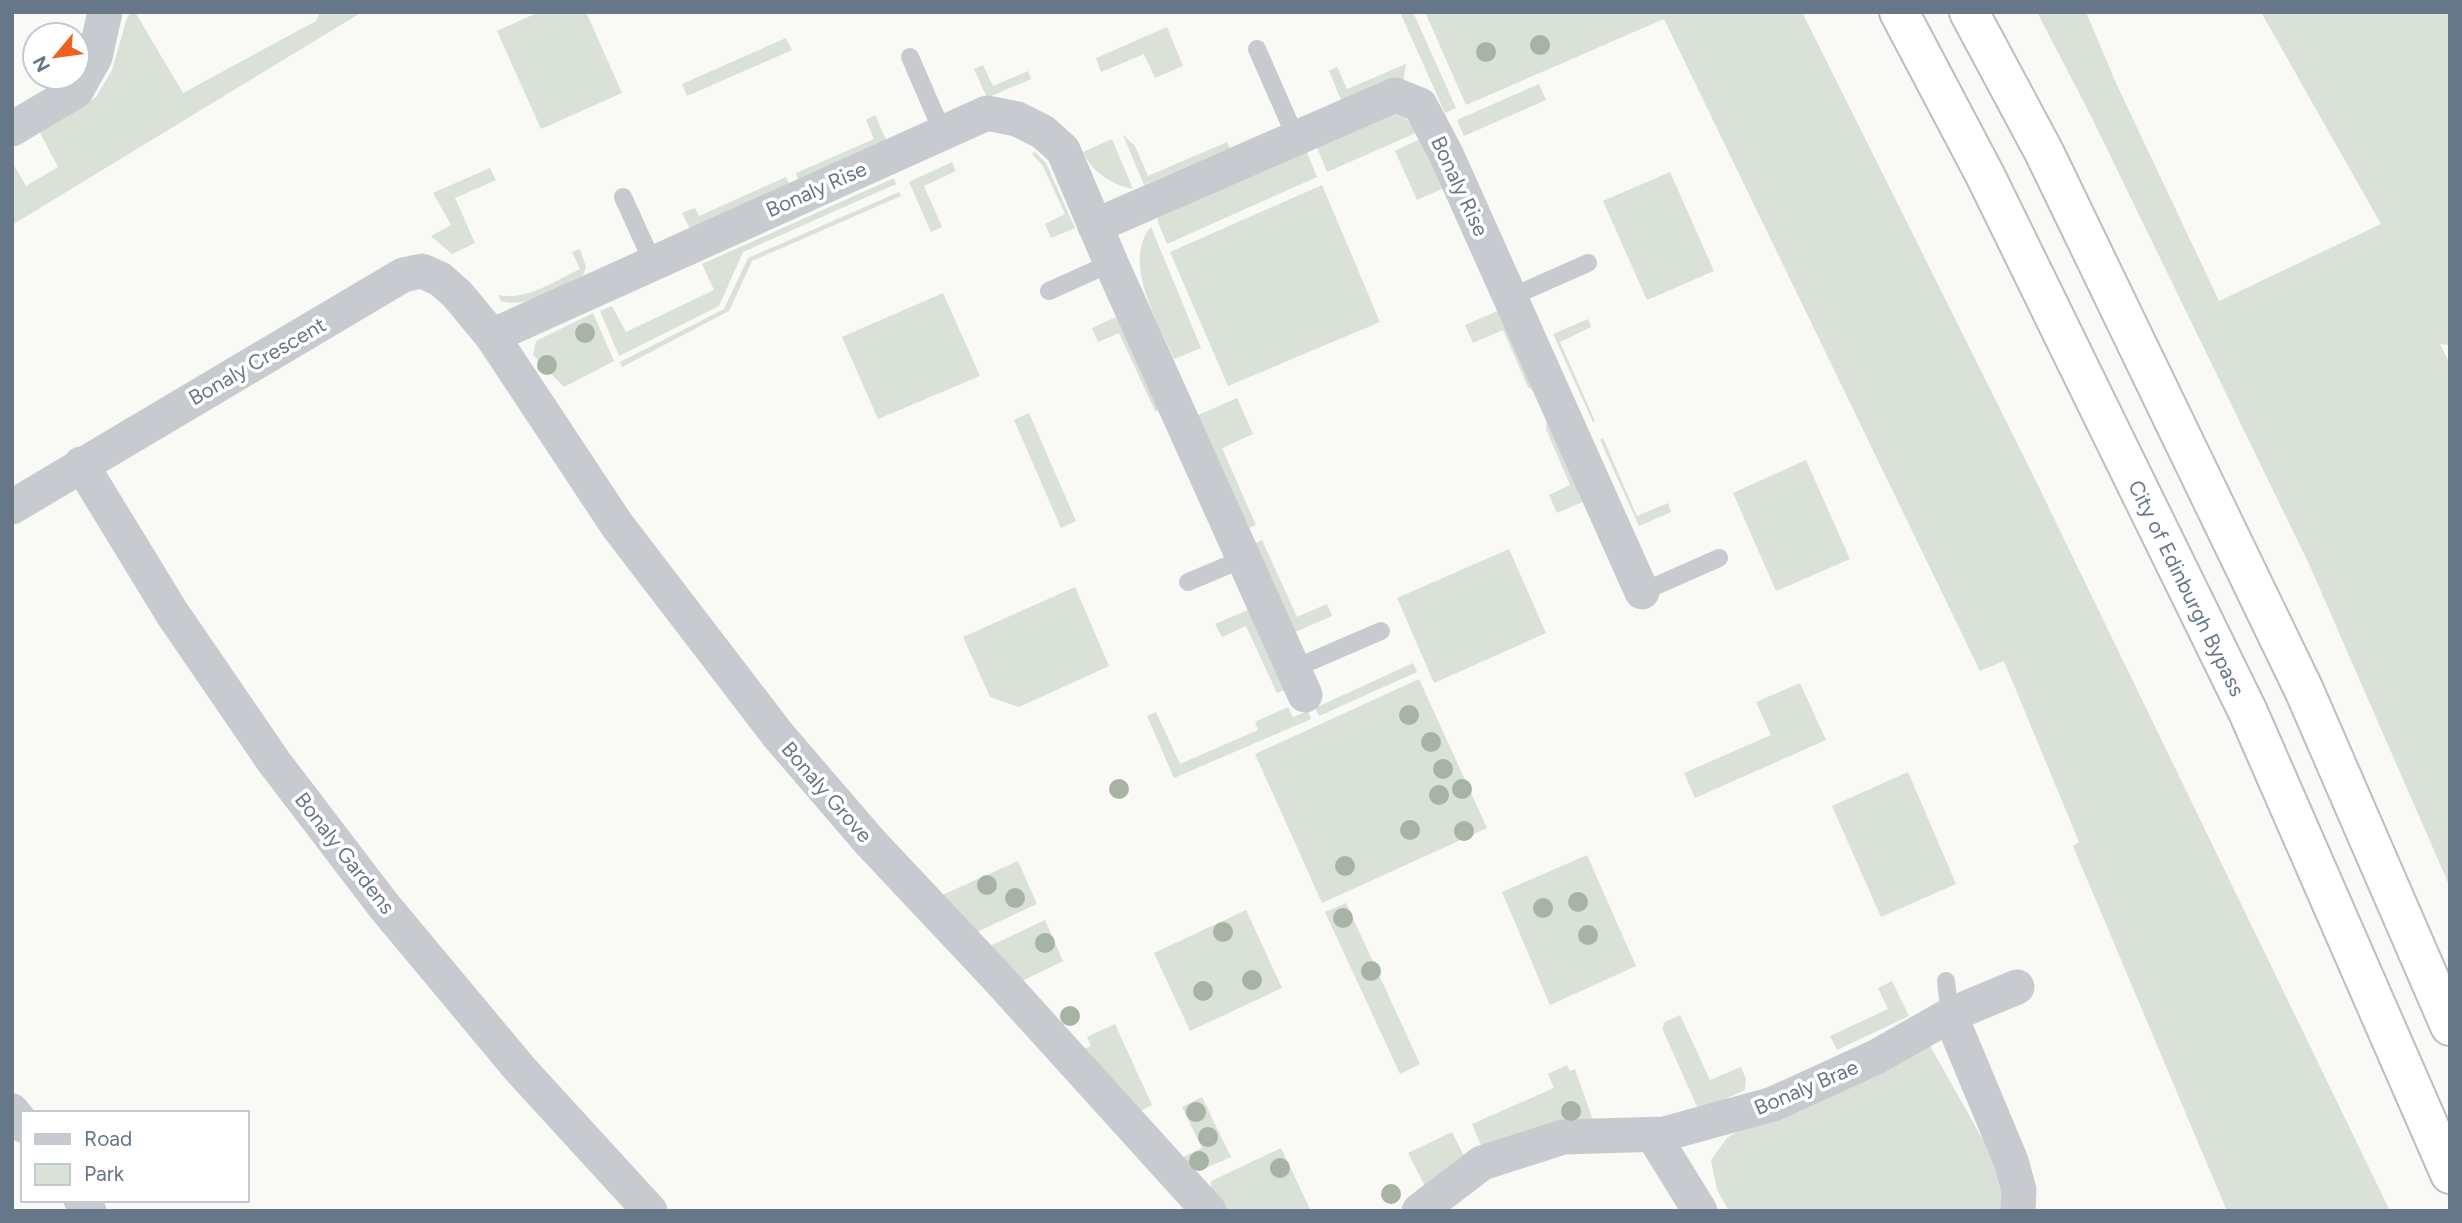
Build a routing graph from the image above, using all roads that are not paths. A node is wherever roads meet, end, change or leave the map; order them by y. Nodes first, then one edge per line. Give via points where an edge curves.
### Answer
1 (105, 12) edge
2 (1899, 12) edge
3 (1969, 12) edge
4 (1257, 49) dead end
5 (910, 57) dead end
6 (12, 129) edge
7 (943, 133) junction
8 (1296, 138) junction
9 (623, 197) dead end
10 (1095, 226) junction
11 (653, 263) junction
12 (1111, 263) junction
13 (1588, 263) dead end
14 (1049, 291) dead end
15 (1511, 297) junction
16 (492, 336) junction
17 (81, 464) junction
18 (12, 507) edge
19 (1719, 558) dead end
20 (1243, 559) junction
21 (1188, 582) dead end
22 (1642, 592) joint
23 (1381, 631) dead end
24 (1299, 682) joint
25 (2017, 987) dead end
26 (1948, 998) junction
27 (2450, 1026) edge
28 (1653, 1135) junction
29 (2450, 1174) edge
30 (650, 1211) edge
31 (1209, 1211) edge
32 (1419, 1211) edge
33 (1700, 1211) edge
34 (2018, 1211) edge

1 - 6 street via 95,57 76,91
2 - 29 highway, City of Edinburgh Bypass via 1985,175 2248,712
3 - 27 highway via 2044,152 2304,690
4 - 8 lane
5 - 7 lane
7 - 10 street, Bonaly Rise via 987,113 1017,119 1044,132 1063,150
7 - 11 street, Bonaly Rise
8 - 10 street, Bonaly Rise
8 - 15 street, Bonaly Rise via 1395,95 1420,105
9 - 11 lane
10 - 12 street, Bonaly Rise
11 - 16 street, Bonaly Rise
12 - 14 lane
12 - 20 street, Bonaly Rise
13 - 15 lane
15 - 22 street, Bonaly Rise
16 - 17 street, Bonaly Crescent via 440,279 422,271 403,275
16 - 31 street, Bonaly Grove via 617,525 778,735 870,842
17 - 18 street, Bonaly Crescent
17 - 30 street, Bonaly Gardens via 172,613 283,774 384,906 520,1069
19 - 22 lane
20 - 21 lane
20 - 24 street, Bonaly Rise
23 - 24 lane
25 - 26 street, Bonaly Brae
26 - 28 street, Bonaly Brae via 1876,1057 1773,1104
26 - 34 street via 2011,1161 2020,1190
28 - 32 street, Bonaly Brae via 1563,1137 1482,1163
28 - 33 street

